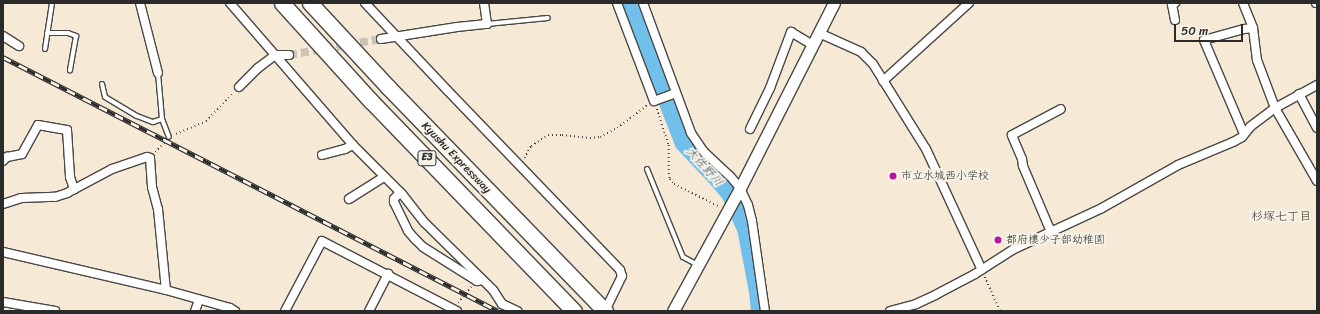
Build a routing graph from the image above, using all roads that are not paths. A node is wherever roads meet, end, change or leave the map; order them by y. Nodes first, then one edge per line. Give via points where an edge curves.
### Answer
1 (52, 3) edge
2 (140, 3) edge
3 (230, 3) edge
4 (282, 3) edge
5 (310, 3) edge
6 (365, 3) edge
7 (484, 3) edge
8 (618, 3) edge
9 (643, 3) edge
10 (834, 3) edge
11 (968, 3) edge
12 (1175, 3) edge
13 (1242, 3) edge
14 (548, 18) dead end
15 (1175, 20) dead end
16 (486, 24) junction
17 (1253, 28) junction
18 (819, 32) junction
19 (47, 33) junction
20 (3, 36) edge
21 (396, 36) junction
22 (381, 39) tunnel mouth
23 (813, 45) junction
24 (19, 46) dead end
25 (45, 49) dead end
26 (275, 55) junction
27 (289, 55) tunnel mouth
28 (70, 70) dead end
29 (158, 74) joint
30 (883, 80) junction
31 (102, 84) dead end
32 (1317, 85) edge
33 (239, 87) road end
34 (676, 93) junction
35 (1299, 94) junction
36 (1275, 108) junction
37 (1061, 109) dead end
38 (162, 119) junction
39 (1317, 128) edge
40 (750, 129) dead end
41 (1244, 134) junction
42 (169, 137) road end
43 (353, 145) junction
44 (322, 155) dead end
45 (3, 161) edge
46 (647, 169) dead end
47 (384, 177) junction
48 (1317, 181) edge
49 (740, 188) junction
50 (74, 189) junction
51 (400, 192) junction
52 (349, 199) dead end
53 (3, 204) edge
54 (1051, 232) junction
55 (3, 252) edge
56 (698, 265) junction
57 (982, 270) junction
58 (388, 274) junction
59 (480, 281) junction
60 (166, 290) junction
61 (199, 300) junction
62 (3, 302) edge
63 (605, 307) edge
64 (455, 310) edge
65 (55, 311) edge
66 (195, 311) edge
67 (235, 311) edge
68 (285, 311) edge
69 (369, 311) edge
70 (517, 311) edge
71 (574, 311) edge
72 (672, 311) edge
73 (765, 311) edge
74 (890, 311) edge

1 - 19 lane
2 - 29 street
3 - 26 street
4 - 71 highway, Kyushu Expressway / E3 via 371,101
5 - 63 highway, Kyushu Expressway / E3 via 388,87
6 - 21 street
7 - 16 street
8 - 34 street via 654,101
9 - 34 street
10 - 18 street
11 - 30 street
12 - 15 street via 1172,4
13 - 17 street
14 - 16 lane
16 - 21 street
17 - 36 street via 1258,60
17 - 41 street via 1204,40
18 - 23 street
18 - 30 street via 868,57
19 - 25 lane
19 - 28 lane via 68,33 76,36
20 - 24 street
21 - 22 street
21 - 63 street via 620,270 622,276
23 - 40 street via 791,32 770,88
23 - 49 street
26 - 27 street
26 - 33 street
26 - 43 street
29 - 38 lane
30 - 57 street via 926,149
31 - 38 lane via 105,97 137,116 153,122
32 - 35 street
34 - 49 street via 695,141
35 - 36 street
35 - 39 street
36 - 41 street
36 - 48 street
37 - 54 street via 1012,136
38 - 42 lane
41 - 54 street via 1233,142 1178,165 1102,208
43 - 44 street
43 - 47 street
45 - 50 street via 6,157 22,154 38,125 67,130 70,177
46 - 56 lane via 683,257
47 - 51 street
47 - 52 street
49 - 56 street
49 - 73 street via 752,221
50 - 53 street via 55,197 21,198
50 - 60 street via 112,169 150,158
51 - 59 street via 425,223
51 - 59 street via 394,202 408,231 415,239 423,247
54 - 57 street via 1014,249
55 - 60 street
56 - 72 street
57 - 74 street via 923,301
58 - 64 street
58 - 68 street via 322,241
58 - 69 street
59 - 70 street via 502,304
60 - 61 street
61 - 66 street
61 - 67 street
62 - 65 street

